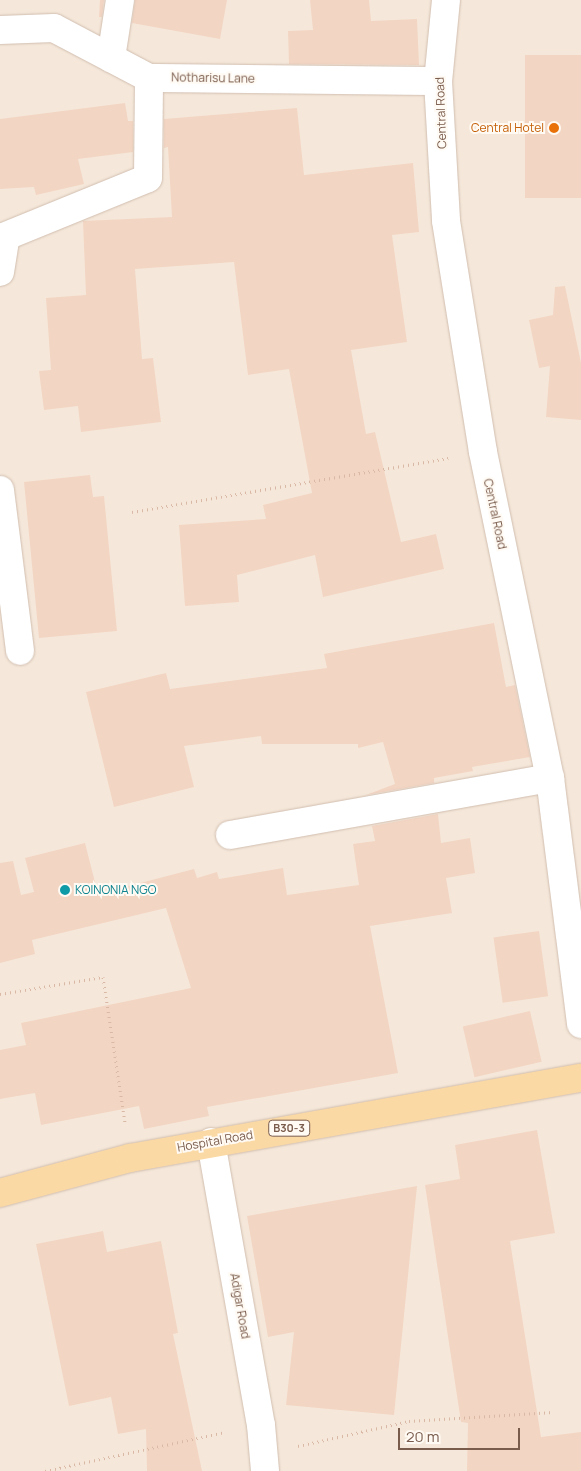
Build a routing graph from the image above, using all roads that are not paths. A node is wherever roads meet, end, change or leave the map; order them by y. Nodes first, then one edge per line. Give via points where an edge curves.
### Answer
1 (120, 0) edge
2 (446, 0) edge
3 (0, 30) edge
4 (111, 58) junction
5 (150, 78) junction
6 (438, 81) junction
7 (0, 272) edge
8 (0, 490) edge
9 (20, 651) dead end
10 (550, 778) junction
11 (230, 835) dead end
12 (570, 848) edge
13 (581, 1024) edge
14 (581, 1078) edge
15 (211, 1142) junction
16 (0, 1193) edge
17 (264, 1463) edge

1 - 4 street
2 - 6 street, Central Road
3 - 4 street, Notharisu Lane via 54,28
4 - 5 street, Notharisu Lane
5 - 6 street, Notharisu Lane
5 - 7 street via 148,178 6,236
6 - 10 street, Central Road via 446,221 483,452
8 - 9 street
10 - 11 street
10 - 12 street, Central Road
12 - 13 street, Central Road
14 - 15 main road, Hospital Road / B30-3
15 - 16 main road, Hospital Road / B30-3 via 130,1158
15 - 17 street, Adigar Road via 261,1425

